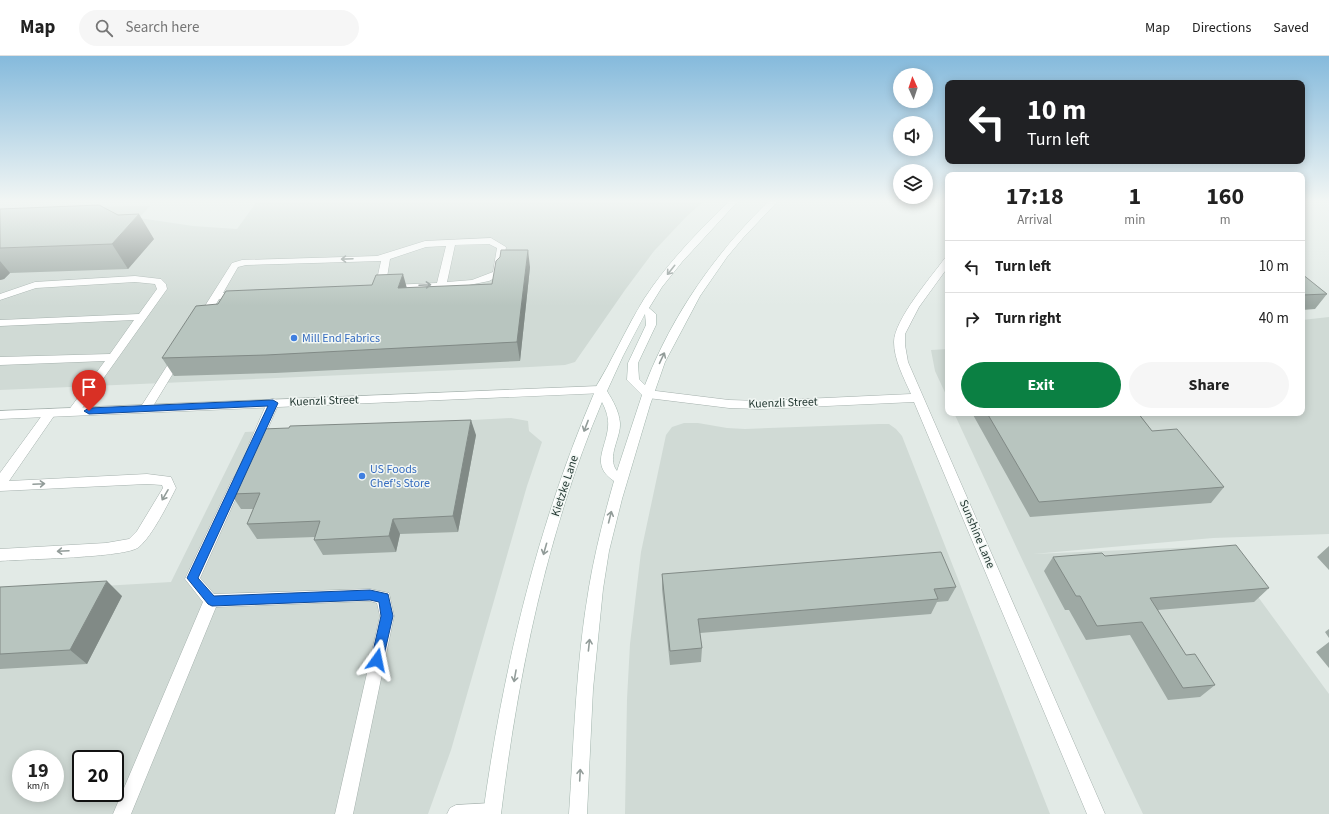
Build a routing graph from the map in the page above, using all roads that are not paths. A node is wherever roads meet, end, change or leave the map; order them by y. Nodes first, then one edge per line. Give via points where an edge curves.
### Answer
1 (700, 235) edge
2 (741, 235) edge
3 (451, 243) junction
4 (386, 257) junction
5 (945, 264) edge
6 (442, 284) junction
7 (248, 294) edge
8 (216, 296) junction
9 (0, 297) edge
10 (644, 308) junction
11 (143, 317) junction
12 (0, 323) edge
13 (196, 329) edge
14 (184, 349) edge
15 (114, 357) junction
16 (0, 361) edge
17 (600, 390) junction
18 (648, 394) junction
19 (919, 398) junction
20 (273, 403) junction
21 (146, 408) junction
22 (74, 412) junction
23 (50, 413) junction
24 (0, 415) edge
25 (249, 456) edge
26 (243, 470) edge
27 (620, 479) junction
28 (0, 483) edge
29 (0, 486) edge
30 (0, 555) edge
31 (212, 601) junction
32 (492, 813) edge
33 (122, 814) edge
34 (344, 814) edge
35 (456, 814) edge
36 (578, 814) edge
37 (1096, 814) edge

1 -> 10 main road, Kietzke Lane
18 -> 2 main road via 671,340 698,292
3 - 4 main road via 425,244
3 - 6 main road
3 - 6 main road via 491,242 502,247 496,274 469,283
4 -> 6 main road via 376,289
4 -> 8 main road via 245,262 235,265
5 - 19 main road, Sunshine Lane via 906,320 900,334 899,347 903,362
7 - 8 main road
8 - 13 main road
9 - 11 main road via 35,285 136,279 158,281 162,289
10 - 17 main road, Kietzke Lane
10 - 18 main road via 651,314 651,325 633,363 633,380
11 - 12 main road
11 - 15 main road
14 - 21 main road
15 - 16 main road
15 - 22 main road
17 - 20 main road, Kuenzli Street
17 - 27 main road via 611,406 614,426 605,463 610,474
17 -> 32 main road, Kietzke Lane via 561,495 530,602 507,718
18 - 19 main road, Kuenzli Street via 760,405
18 - 27 main road
19 - 37 main road, Sunshine Lane
20 - 21 main road, Kuenzli Street
20 - 25 main road
21 - 22 main road, Kuenzli Street
22 - 23 main road, Kuenzli Street
23 - 24 main road, Kuenzli Street
23 - 28 main road
26 - 31 main road via 192,578
36 -> 27 main road via 583,705 598,570
29 -> 30 main road via 147,479 167,480 170,488 142,535 133,544 106,549
31 - 33 main road
31 - 34 main road via 370,595 384,598 387,616
32 - 35 main road

